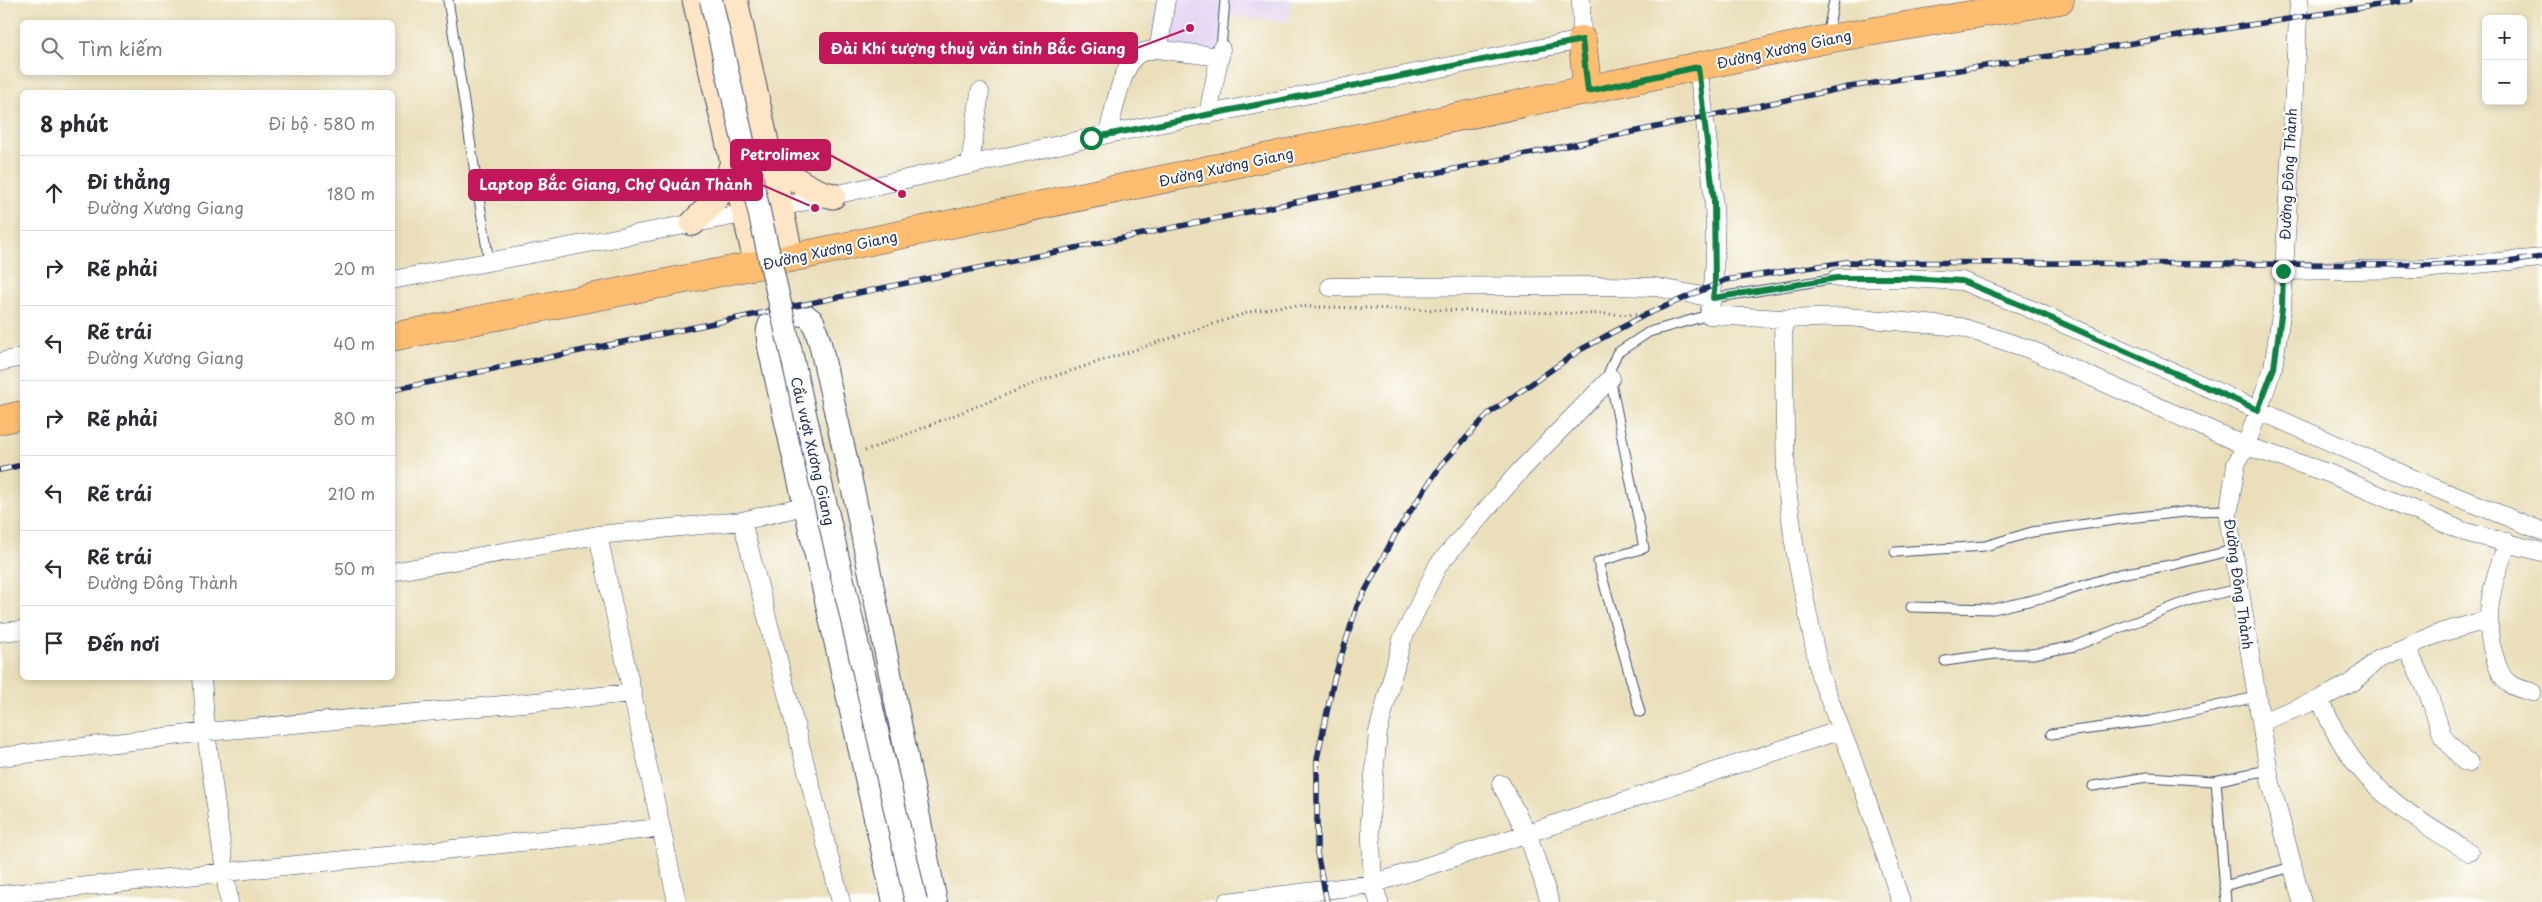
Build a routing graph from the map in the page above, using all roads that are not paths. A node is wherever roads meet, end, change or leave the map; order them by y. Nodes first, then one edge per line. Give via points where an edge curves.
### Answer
1 (448, 0) edge
2 (695, 0) edge
3 (711, 0) edge
4 (735, 0) edge
5 (1166, 0) edge
6 (1225, 0) edge
7 (1582, 0) edge
8 (1834, 0) edge
9 (2060, 0) edge
10 (2300, 0) edge
11 (1827, 39) junction
12 (1582, 40) junction
13 (1156, 49) junction
14 (1220, 53) junction
15 (1698, 67) junction
16 (1588, 91) junction
17 (980, 92) dead end
18 (1208, 114) junction
19 (1108, 134) junction
20 (770, 161) junction
21 (970, 165) junction
22 (735, 168) junction
23 (833, 196) junction
24 (780, 207) junction
25 (746, 213) junction
26 (693, 223) junction
27 (791, 257) junction
28 (2542, 258) edge
29 (489, 262) junction
30 (757, 265) junction
31 (2283, 271) junction
32 (1837, 278) joint
33 (395, 279) edge
34 (1330, 286) dead end
35 (1713, 298) junction
36 (1709, 315) junction
37 (1783, 319) junction
38 (395, 337) edge
39 (20, 357) edge
40 (0, 362) edge
41 (1611, 378) junction
42 (2258, 410) junction
43 (20, 415) edge
44 (0, 420) edge
45 (2246, 446) junction
46 (2425, 484) junction
47 (854, 499) junction
48 (804, 506) junction
49 (2229, 510) junction
50 (2415, 510) junction
51 (742, 521) junction
52 (2542, 531) edge
53 (598, 535) junction
54 (2508, 542) junction
55 (2233, 550) junction
56 (1895, 552) dead end
57 (2542, 552) edge
58 (395, 571) edge
59 (2239, 589) junction
60 (1911, 607) dead end
61 (2487, 620) junction
62 (20, 630) edge
63 (0, 632) edge
64 (2407, 648) junction
65 (1945, 661) dead end
66 (202, 680) edge
67 (2532, 692) dead end
68 (633, 693) junction
69 (2256, 697) junction
70 (2320, 699) junction
71 (1640, 712) dead end
72 (2261, 722) junction
73 (1841, 730) junction
74 (206, 732) junction
75 (2051, 734) dead end
76 (0, 757) edge
77 (2469, 763) dead end
78 (2268, 770) junction
79 (2216, 781) junction
80 (1501, 784) dead end
81 (2093, 786) dead end
82 (660, 828) junction
83 (1528, 835) junction
84 (2469, 852) dead end
85 (2292, 867) junction
86 (225, 872) junction
87 (1373, 884) junction
88 (2224, 886) junction
89 (0, 895) edge
90 (229, 902) edge
91 (677, 902) edge
92 (841, 902) edge
93 (894, 902) edge
94 (916, 902) edge
95 (936, 902) edge
96 (1227, 902) edge
97 (1378, 902) edge
98 (1550, 902) edge
99 (1901, 902) edge
100 (2226, 902) edge
101 (2302, 902) edge

1 - 29 lane
2 - 22 main road
3 - 94 street, Cầu vượt Xương Giang, bridge
4 - 20 main road
5 - 13 street via 1161,41
6 - 14 lane
7 - 12 street
8 - 11 lane
9 - 11 main road, Đường Xương Giang
10 - 31 street, Đường Đông Thành
11 - 15 main road, Đường Xương Giang
12 - 16 main road
12 - 18 street
13 - 14 street
13 - 19 street via 1139,53 1128,68
14 - 18 street
15 - 16 main road, Đường Xương Giang
15 - 35 street via 1714,201
16 - 27 main road, Đường Xương Giang
17 - 21 street
18 - 19 street
19 - 21 street
20 - 22 main road via 760,185 751,187
20 - 23 main road via 808,188
20 - 24 main road
21 - 23 street
22 - 25 main road
22 - 26 main road via 717,199
23 - 24 street
24 - 25 street
24 - 27 main road
25 - 26 street
25 - 30 main road
26 - 29 street
27 - 30 main road, Đường Xương Giang
28 - 31 street via 2422,269
29 - 33 street
30 - 38 main road, Đường Xương Giang
31 - 42 street, Đường Đông Thành via 2274,368
32 - 35 lane
32 - 42 street via 1962,281
34 - 35 street via 1655,287
35 - 36 street
36 - 37 street
36 - 41 lane via 1649,332 1617,352
37 - 45 street via 1848,317 1961,327 2029,349
37 - 73 street via 1786,480 1795,550 1820,675
39 - 40 street
41 - 71 lane via 1644,548 1598,562
41 - 87 street via 1519,472 1438,566 1402,640 1378,732 1370,819
42 - 45 street, Đường Đông Thành
42 - 46 street
43 - 44 main road
45 - 49 street, Đường Đông Thành via 2236,464
45 - 50 street via 2328,473
46 - 50 street
46 - 52 street
47 - 48 street
47 - 48 street via 820,343 812,321 804,314 774,317 767,332 769,347
47 - 95 street
48 - 51 street
48 - 93 street
49 - 55 street, Đường Đông Thành
49 - 56 lane via 2128,518 2032,532 1985,546
50 - 54 street via 2465,532
51 - 53 street
51 - 92 street
53 - 58 street
53 - 68 street
54 - 57 street
54 - 61 street via 2498,564
55 - 59 street, Đường Đông Thành
55 - 60 lane via 2120,574 2050,596 1993,609
59 - 65 lane via 2193,599 2075,646 2033,654 1995,654
59 - 69 street, Đường Đông Thành
61 - 64 street via 2440,633
61 - 67 street via 2500,673 2511,685
62 - 63 street
64 - 70 street via 2379,658 2353,682
64 - 77 street via 2428,693 2443,738
66 - 74 street
68 - 74 street
68 - 82 street
69 - 72 street, Đường Đông Thành
69 - 75 lane via 2150,720
70 - 72 street
70 - 84 street via 2340,742 2382,794
72 - 78 street, Đường Đông Thành
73 - 83 street
73 - 99 street
74 - 76 street
74 - 86 street
78 - 79 lane
78 - 85 street, Đường Đông Thành
79 - 81 lane via 2147,778
79 - 88 lane
80 - 83 street
82 - 86 street
82 - 91 street
83 - 87 street
83 - 98 street
85 - 88 lane
85 - 101 street, Đường Đông Thành
86 - 89 street
86 - 90 street
87 - 96 street
87 - 97 street
88 - 100 lane

